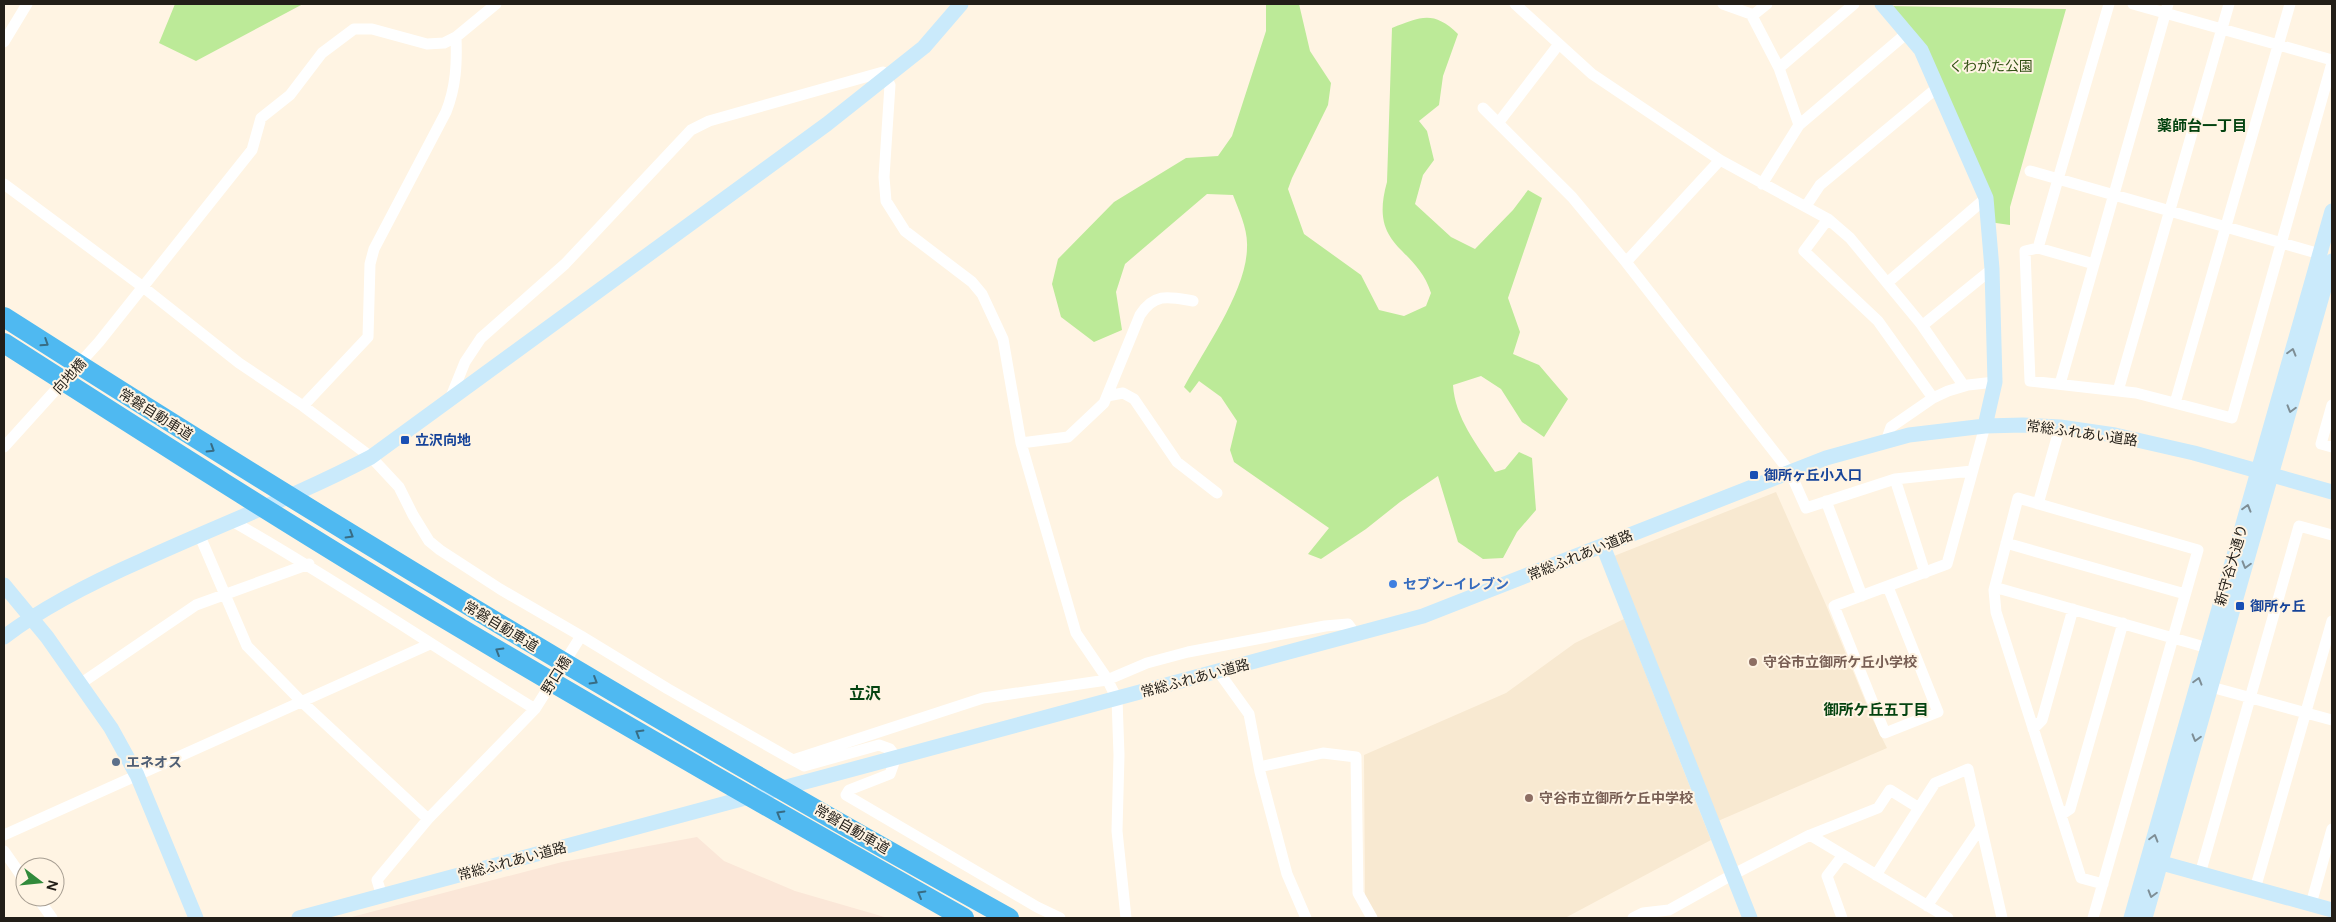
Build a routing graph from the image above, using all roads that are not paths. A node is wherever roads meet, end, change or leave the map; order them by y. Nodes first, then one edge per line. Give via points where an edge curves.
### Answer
1 (27, 4) edge
2 (496, 4) edge
3 (961, 4) edge
4 (1515, 4) edge
5 (1723, 4) edge
6 (1767, 4) edge
7 (1854, 4) edge
8 (1882, 4) edge
9 (2109, 4) edge
10 (2133, 4) edge
11 (2229, 4) edge
12 (2290, 4) edge
13 (2167, 8) edge
14 (1752, 16) junction
15 (2222, 29) junction
16 (1907, 33) junction
17 (456, 37) junction
18 (4, 42) edge
19 (1559, 44) junction
20 (2278, 45) junction
21 (2332, 62) edge
22 (1778, 68) junction
23 (887, 77) junction
24 (1938, 87) junction
25 (1483, 108) dead end
26 (1499, 122) junction
27 (1799, 125) junction
28 (1720, 160) junction
29 (2030, 171) dead end
30 (2057, 179) junction
31 (4, 184) edge
32 (1762, 184) junction
33 (2113, 195) junction
34 (1986, 198) junction
35 (1806, 206) junction
36 (2170, 211) junction
37 (2332, 211) edge
38 (1828, 220) junction
39 (2226, 227) junction
40 (2281, 242) junction
41 (2038, 248) junction
42 (2326, 257) edge
43 (1626, 262) junction
44 (2094, 264) junction
45 (1992, 269) junction
46 (1887, 282) junction
47 (143, 287) junction
48 (1193, 301) dead end
49 (4, 317) edge
50 (1923, 325) junction
51 (4, 343) edge
52 (1996, 382) junction
53 (2060, 384) junction
54 (1964, 386) junction
55 (2118, 391) junction
56 (1107, 396) junction
57 (1933, 398) junction
58 (450, 400) junction
59 (2175, 403) junction
60 (2332, 405) edge
61 (304, 406) junction
62 (1985, 426) junction
63 (2060, 427) junction
64 (1886, 441) junction
65 (1021, 443) junction
66 (4, 447) edge
67 (2332, 447) edge
68 (371, 458) junction
69 (1972, 471) junction
70 (1790, 472) junction
71 (2265, 474) junction
72 (1896, 479) junction
73 (2332, 492) edge
74 (1217, 493) dead end
75 (1826, 501) junction
76 (2038, 504) junction
77 (238, 518) junction
78 (199, 534) junction
79 (2332, 535) edge
80 (2006, 542) junction
81 (1603, 546) junction
82 (309, 564) junction
83 (1925, 573) junction
84 (4, 586) edge
85 (1888, 587) junction
86 (1994, 590) junction
87 (2185, 594) junction
88 (225, 595) junction
89 (1862, 596) junction
90 (2073, 609) junction
91 (31, 617) junction
92 (2332, 621) edge
93 (2123, 623) junction
94 (1356, 635) junction
95 (4, 636) edge
96 (579, 638) junction
97 (2173, 638) junction
98 (430, 644) junction
99 (2208, 648) junction
100 (1218, 671) junction
101 (1107, 680) junction
102 (80, 684) junction
103 (2211, 687) junction
104 (2250, 697) junction
105 (1117, 699) junction
106 (301, 701) junction
107 (535, 709) junction
108 (2306, 713) junction
109 (2332, 720) edge
110 (2033, 729) junction
111 (896, 757) junction
112 (793, 760) junction
113 (1259, 767) junction
114 (137, 775) junction
115 (1919, 808) junction
116 (2060, 815) junction
117 (428, 819) junction
118 (1981, 827) junction
119 (2332, 830) edge
120 (4, 835) edge
121 (1810, 835) junction
122 (4, 851) edge
123 (1843, 855) junction
124 (2154, 861) junction
125 (15, 867) edge
126 (2200, 874) junction
127 (1732, 875) junction
128 (1876, 875) junction
129 (2103, 884) junction
130 (2255, 889) junction
131 (382, 896) junction
132 (2310, 904) junction
133 (1927, 906) junction
134 (44, 907) edge
135 (2332, 910) edge
136 (1671, 914) edge
137 (52, 918) edge
138 (196, 918) edge
139 (299, 918) edge
140 (964, 918) edge
141 (1009, 918) edge
142 (1060, 918) edge
143 (1126, 918) edge
144 (1306, 918) edge
145 (1372, 918) edge
146 (1633, 918) edge
147 (1750, 918) edge
148 (1842, 918) edge
149 (1948, 918) edge
150 (2002, 918) edge
151 (2093, 918) edge
152 (2131, 918) edge
153 (2145, 918) edge

1 - 18 street
2 - 17 street
3 - 23 street via 924,47
4 - 19 street
5 - 14 street
6 - 14 street
7 - 22 street
8 - 16 street
9 - 30 street
10 - 13 street
11 - 15 street
12 - 20 street
13 - 15 street
13 - 33 street
14 - 22 street
15 - 20 street
15 - 36 street
16 - 24 street via 1920,50
16 - 27 street
17 - 47 street, 向地橋 via 444,43 427,44 372,29 354,29 322,53 290,96 261,118 252,150
17 - 61 street via 454,93 374,249 370,264 368,337
19 - 26 street
19 - 28 street via 1592,74
20 - 21 street
20 - 39 street
21 - 40 street
22 - 27 street
23 - 58 street
23 - 58 street via 883,72 709,121 691,130 565,264 481,338 465,362
23 - 65 street via 890,84 884,177 886,200 905,232 972,282 982,294 1003,339
24 - 34 street
24 - 35 street via 1820,185
25 - 26 street
26 - 43 street via 1572,197
27 - 32 street
28 - 32 street
28 - 43 street
29 - 30 street
30 - 33 street
30 - 41 street
31 - 47 street
32 - 35 street
33 - 36 street
33 - 44 street
34 - 45 street
34 - 46 street
35 - 38 street
36 - 39 street
36 - 55 street
37 - 42 street, 新守谷大通り
38 - 46 street via 1850,238
38 - 57 street via 1804,251 1878,321
39 - 40 street
39 - 59 street
40 - 42 street
40 - 59 street via 2232,418
41 - 44 street
41 - 53 street via 2025,251 2030,381
42 - 71 street, 新守谷大通り
43 - 70 street
44 - 53 street
45 - 50 street
45 - 52 street
46 - 50 street
47 - 61 street via 240,363
47 - 66 street, 向地橋 via 99,342
48 - 56 street via 1158,298 1147,304
49 -> 141 highway, 常磐自動車道 via 458,600 681,732
50 - 54 street
140 -> 51 highway, 常磐自動車道 via 670,752 447,620
52 - 54 street
52 - 62 street
53 - 55 street
54 - 57 street
55 - 59 street
56 - 65 street via 1104,403 1068,437
56 - 74 street via 1123,393 1134,399 1177,462
57 - 64 street via 1891,427
58 - 68 street
60 - 67 street via 2321,444
61 - 68 street
62 - 63 street, 常総ふれあい道路
62 - 64 street, 常総ふれあい道路
62 - 69 street
63 - 71 street, 常総ふれあい道路 via 2155,444
63 - 76 street
64 - 70 street, 常総ふれあい道路
65 - 101 street via 1076,634
68 - 77 street
68 - 96 street via 399,487 425,534 440,550
69 - 72 street
69 - 83 street via 1947,564
70 - 75 street via 1806,508
70 - 81 street, 常総ふれあい道路
71 - 73 street, 常総ふれあい道路
99 -> 71 street, 新守谷大通り
71 -> 103 street, 新守谷大通り
72 - 75 street
72 - 83 street
75 - 89 street
76 - 80 street via 2018,498
76 - 87 street via 2198,550
77 - 78 street
77 - 82 street
78 - 88 street
78 - 91 street
79 - 104 street via 2299,526
80 - 86 street
80 - 87 street
81 - 94 street, 常総ふれあい道路 via 1423,616
81 - 127 street
82 - 88 street
82 - 98 street
83 - 85 street
84 - 91 street
85 - 89 street
85 - 89 street via 1938,712 1885,734 1834,606
86 - 90 street via 2001,589
86 - 110 street via 1996,612
87 - 97 street
88 - 102 street via 196,605
88 - 106 street via 246,646
90 - 93 street
90 - 110 street via 2042,720
91 - 95 street
91 - 102 street
92 - 108 street
93 - 97 street
93 - 116 street via 2070,809
94 - 100 street, 常総ふれあい道路
94 - 101 street via 1348,624 1325,626 1188,652 1147,663
96 - 107 street, 野口橋
96 - 112 street
97 - 99 street
97 - 129 street
98 - 106 street
98 - 107 street
124 -> 99 street, 新守谷大通り
100 - 105 street, 常総ふれあい道路
100 - 113 street via 1249,714
101 - 105 street
101 - 112 street via 983,698
102 - 114 street via 111,728
103 - 104 street
103 -> 124 street, 新守谷大通り
104 - 108 street
104 - 126 street
105 - 111 street, 常総ふれあい道路
105 - 143 street via 1117,830
106 - 114 street
106 - 117 street
107 - 117 street, 野口橋
108 - 109 street
108 - 130 street
110 - 116 street
111 - 112 street via 890,749 878,746 804,766
111 - 131 street, 常総ふれあい道路
111 - 142 street via 890,774 849,790 846,795
113 - 144 street via 1287,874
113 - 145 street via 1323,753 1356,757 1358,894
114 - 120 street
114 - 138 street
115 - 118 street via 1935,783 1968,769
115 - 121 street via 1890,790 1878,808
115 - 128 street
116 - 129 street via 2081,878
117 - 131 street, 野口橋 via 377,880
118 - 133 street
118 - 150 street
119 - 132 street
121 - 123 street
121 - 127 street
122 - 125 street
123 - 128 street
123 - 148 street via 1827,876
124 - 126 street
124 - 152 street, 新守谷大通り
124 -> 153 street, 新守谷大通り
126 - 130 street
127 - 136 street
127 - 147 street
128 - 133 street
129 - 151 street
130 - 132 street
131 - 139 street, 常総ふれあい道路
132 - 135 street
133 - 149 street
134 - 137 street
136 - 146 street via 1642,913

